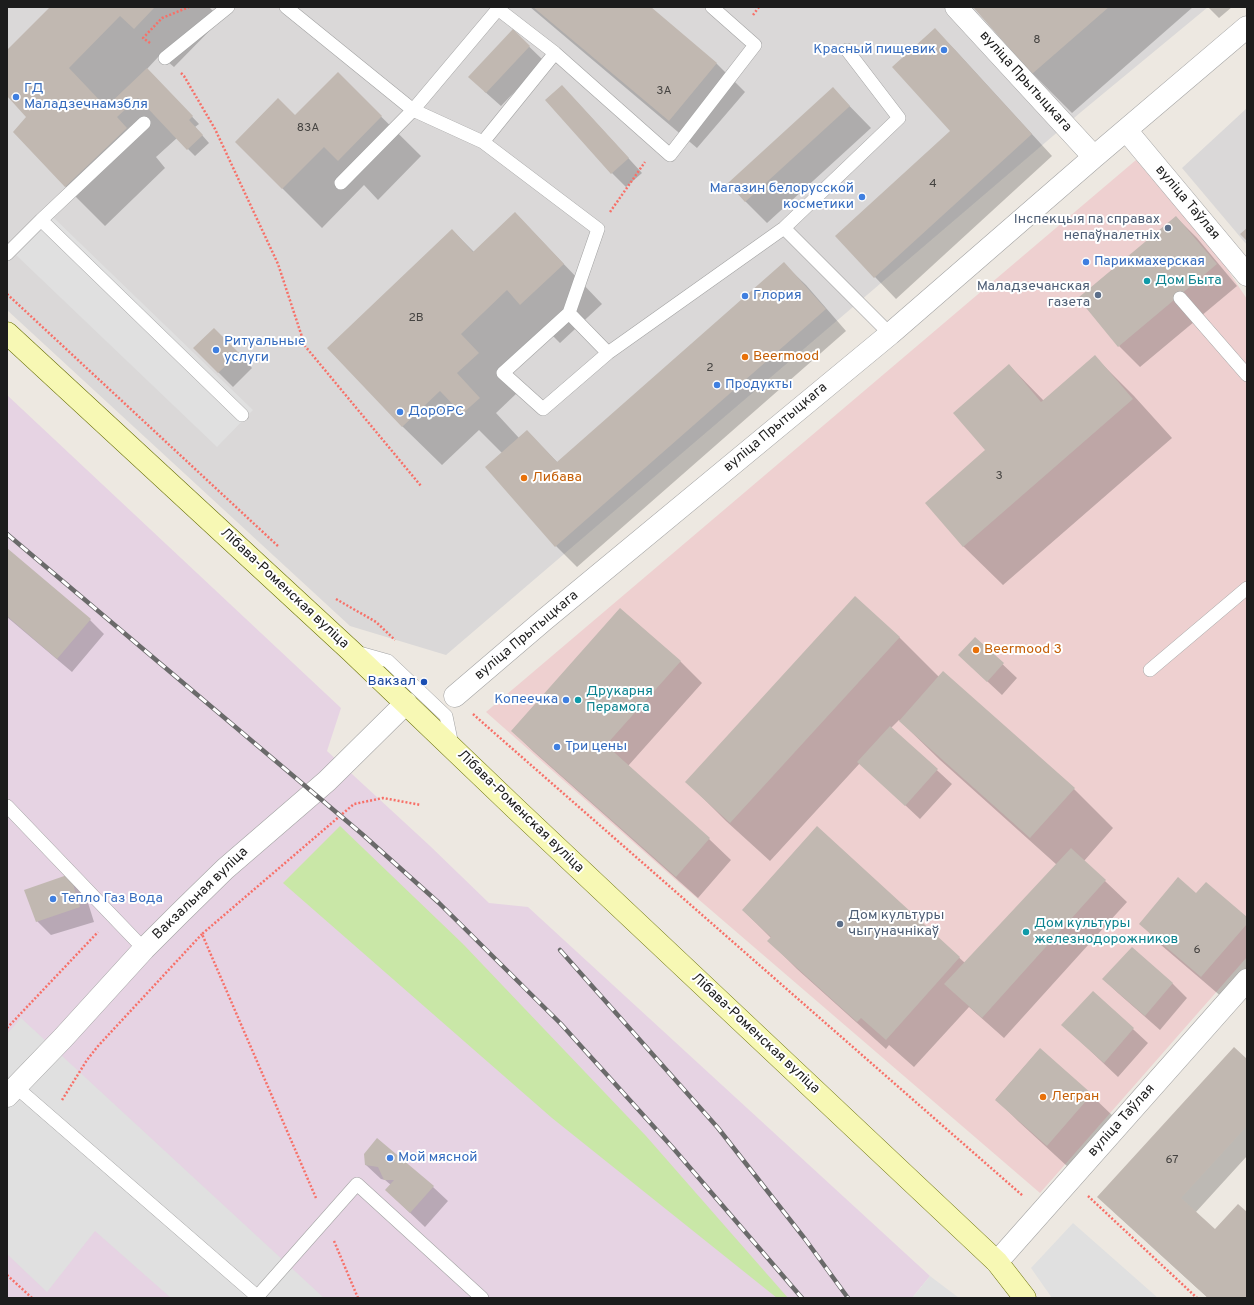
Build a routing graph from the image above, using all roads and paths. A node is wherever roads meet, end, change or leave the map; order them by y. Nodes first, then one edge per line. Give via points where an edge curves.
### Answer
1 (189, 7) edge
2 (228, 7) edge
3 (286, 7) edge
4 (712, 7) edge
5 (956, 7) edge
6 (1247, 27) edge
7 (847, 50) dead end
8 (555, 53) junction
9 (165, 58) junction
10 (413, 110) junction
11 (144, 124) dead end
12 (1126, 130) junction
13 (483, 142) junction
14 (1094, 157) junction
15 (341, 183) dead end
16 (41, 220) junction
17 (784, 228) junction
18 (7, 254) edge
19 (1247, 275) edge
20 (7, 294) edge
21 (1180, 298) dead end
22 (569, 314) junction
23 (7, 334) edge
24 (890, 334) junction
25 (608, 353) junction
26 (1247, 375) edge
27 (242, 415) dead end
28 (421, 486) dead end
29 (282, 550) dead end
30 (1247, 588) edge
31 (332, 596) dead end
32 (398, 643) dead end
33 (351, 651) junction
34 (1150, 670) dead end
35 (455, 696) dead end
36 (406, 703) junction
37 (490, 730) dead end
38 (453, 747) junction
39 (421, 805) dead end
40 (7, 806) edge
41 (103, 927) dead end
42 (202, 934) junction
43 (144, 949) junction
44 (1247, 980) edge
45 (7, 1028) edge
46 (12, 1092) edge
47 (51, 1117) junction
48 (1087, 1195) dead end
49 (1041, 1212) junction
50 (326, 1220) junction
51 (997, 1262) junction
52 (7, 1275) edge
53 (258, 1297) edge
54 (32, 1298) edge
55 (358, 1298) edge
56 (482, 1298) edge
57 (1025, 1298) edge
58 (1197, 1298) edge

1 - 9 path via 162,18 143,38
2 - 9 lane
3 - 10 lane
4 - 8 lane via 755,45 670,155
5 - 14 street, вуліца Прытыцкага
6 - 12 street, вуліца Прытыцкага
7 - 17 lane via 899,118
8 - 10 lane via 498,9
8 - 13 lane
9 - 28 path via 184,76 216,128 278,264 304,346
10 - 13 lane
10 - 15 lane
11 - 16 lane
12 - 14 street, вуліца Прытыцкага
12 - 19 street, вуліца Таўлая
13 - 22 lane via 598,229
14 - 24 street, вуліца Прытыцкага
16 - 18 lane
16 - 27 lane
17 - 24 lane
17 - 25 lane
20 - 29 path
21 - 26 lane
22 - 25 lane
22 - 25 lane via 503,373 543,409
23 - 33 main road, Лібава-Роменская вуліца
24 - 35 street, вуліца Прытыцкага
30 - 34 lane
31 - 32 path via 376,622
33 - 36 main road, Лібава-Роменская вуліца
33 - 38 lane via 388,661 446,716
36 - 38 main road, Лібава-Роменская вуліца
36 - 43 street, Вакзальная вуліца via 327,781 225,870
37 - 49 path
38 - 51 main road, Лібава-Роменская вуліца
39 - 42 path via 383,798 354,804
40 - 43 lane
41 - 45 path
42 - 47 path via 98,1046
42 - 50 path
43 - 46 street, Вакзальная вуліца
44 - 49 street, вуліца Таўлая
46 - 47 lane
47 - 53 lane
48 - 58 path
49 - 51 street, вуліца Таўлая
50 - 53 lane
50 - 55 path
50 - 56 lane via 357,1184
51 - 57 main road, Лібава-Роменская вуліца
52 - 54 path

